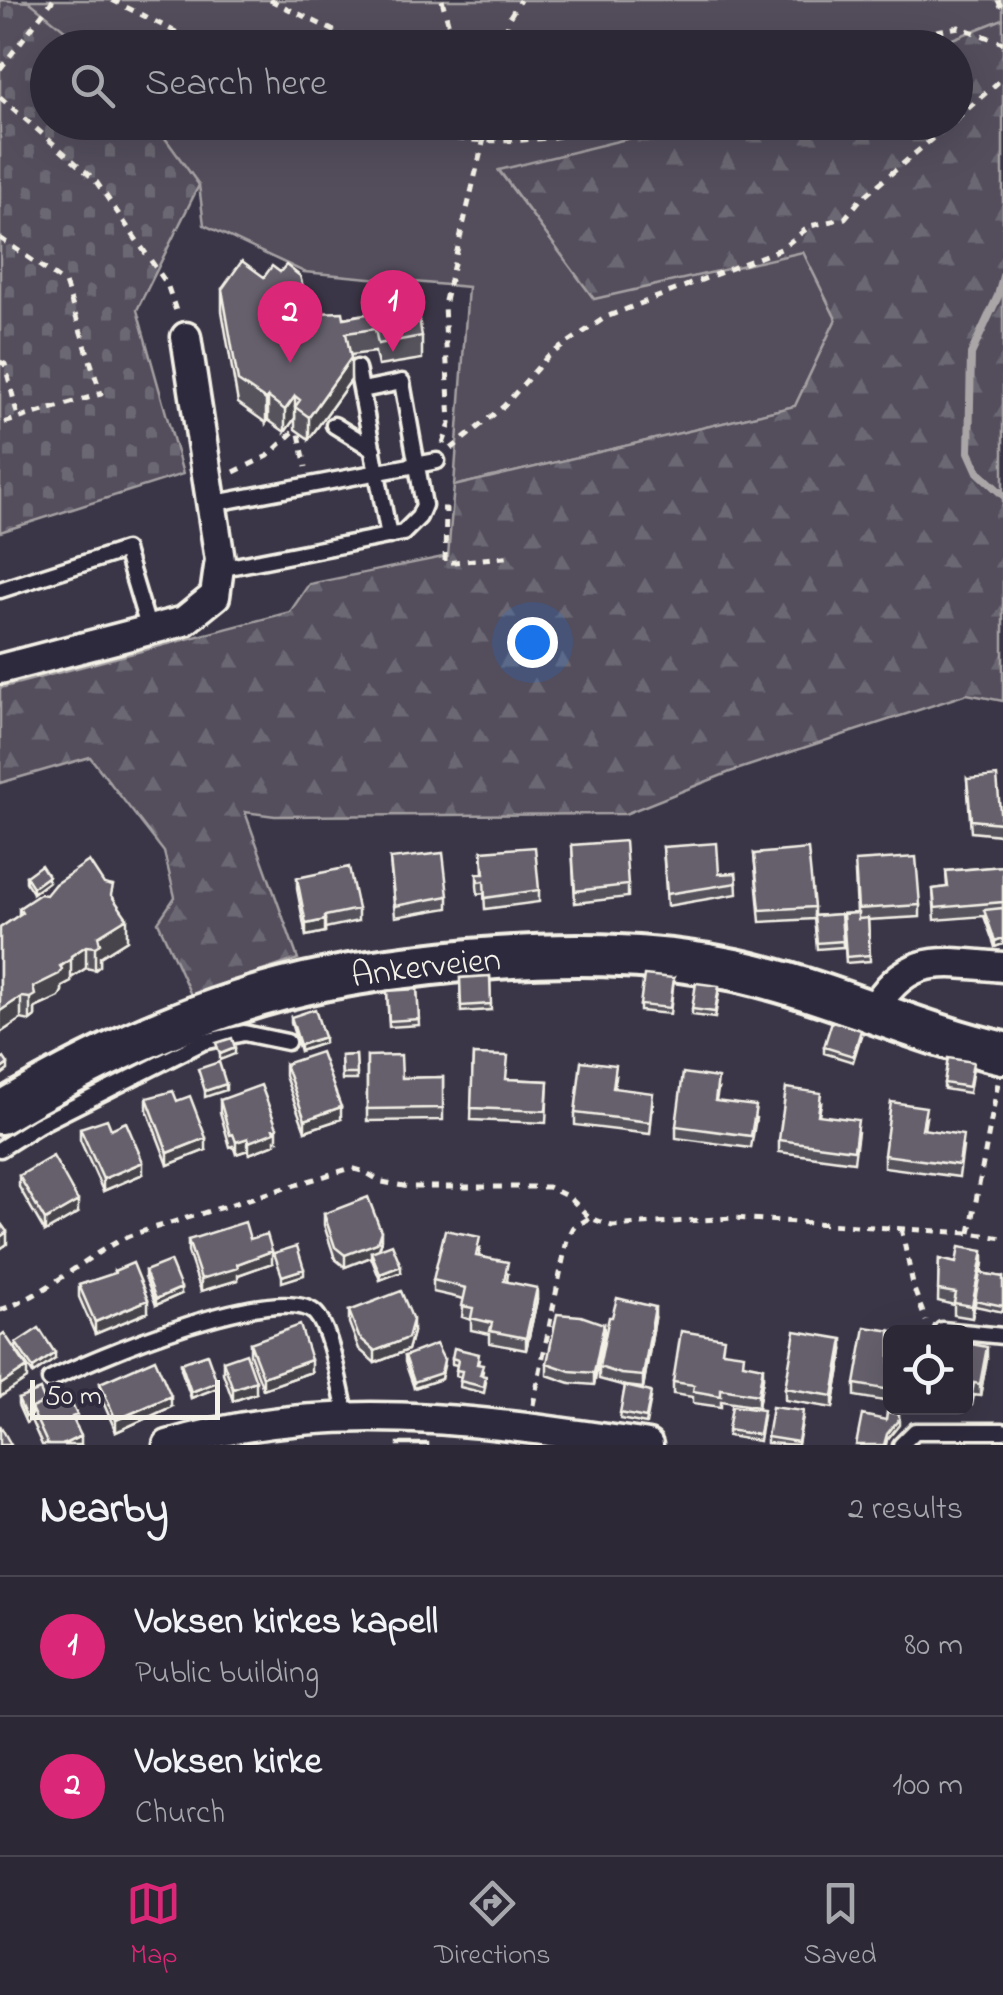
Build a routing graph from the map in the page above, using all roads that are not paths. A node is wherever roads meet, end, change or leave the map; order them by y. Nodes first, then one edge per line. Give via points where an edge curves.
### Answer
1 (186, 337) road end
2 (357, 368) dead end
3 (362, 390) junction
4 (334, 426) dead end
5 (372, 450) junction
6 (437, 460) road end
7 (419, 464) junction
8 (376, 472) junction
9 (208, 494) junction
10 (389, 536) junction
11 (219, 569) junction
12 (0, 590) edge
13 (149, 630) junction
14 (0, 669) edge
15 (1003, 967) edge
16 (872, 1013) junction
17 (288, 1042) dead end
18 (1001, 1064) edge
19 (0, 1113) edge
20 (0, 1150) edge
21 (973, 1333) edge
22 (1003, 1336) edge
23 (50, 1380) dead end
24 (347, 1416) junction
25 (1003, 1431) edge
26 (168, 1445) edge
27 (648, 1445) edge
28 (901, 1445) edge

1 - 9 street
2 - 3 lane
3 - 5 lane
3 - 7 lane via 402,382
4 - 5 lane
5 - 8 lane
6 - 7 lane
7 - 8 lane
7 - 10 lane via 419,517 403,534
8 - 9 lane
8 - 10 lane
9 - 11 street
10 - 11 lane
11 - 13 street via 216,596 184,621
12 - 13 lane via 125,550
13 - 14 street
15 - 16 street via 916,965 892,983
16 - 18 main road, Ankerveien
16 - 19 main road, Ankerveien via 766,978 641,956 533,955 385,969 287,988 200,1016 76,1069
17 - 20 lane via 244,1034 203,1042
21 - 22 lane
23 - 24 lane via 230,1312 296,1304 320,1318
24 - 26 street via 251,1424
24 - 27 street via 448,1418
25 - 28 lane via 915,1431

